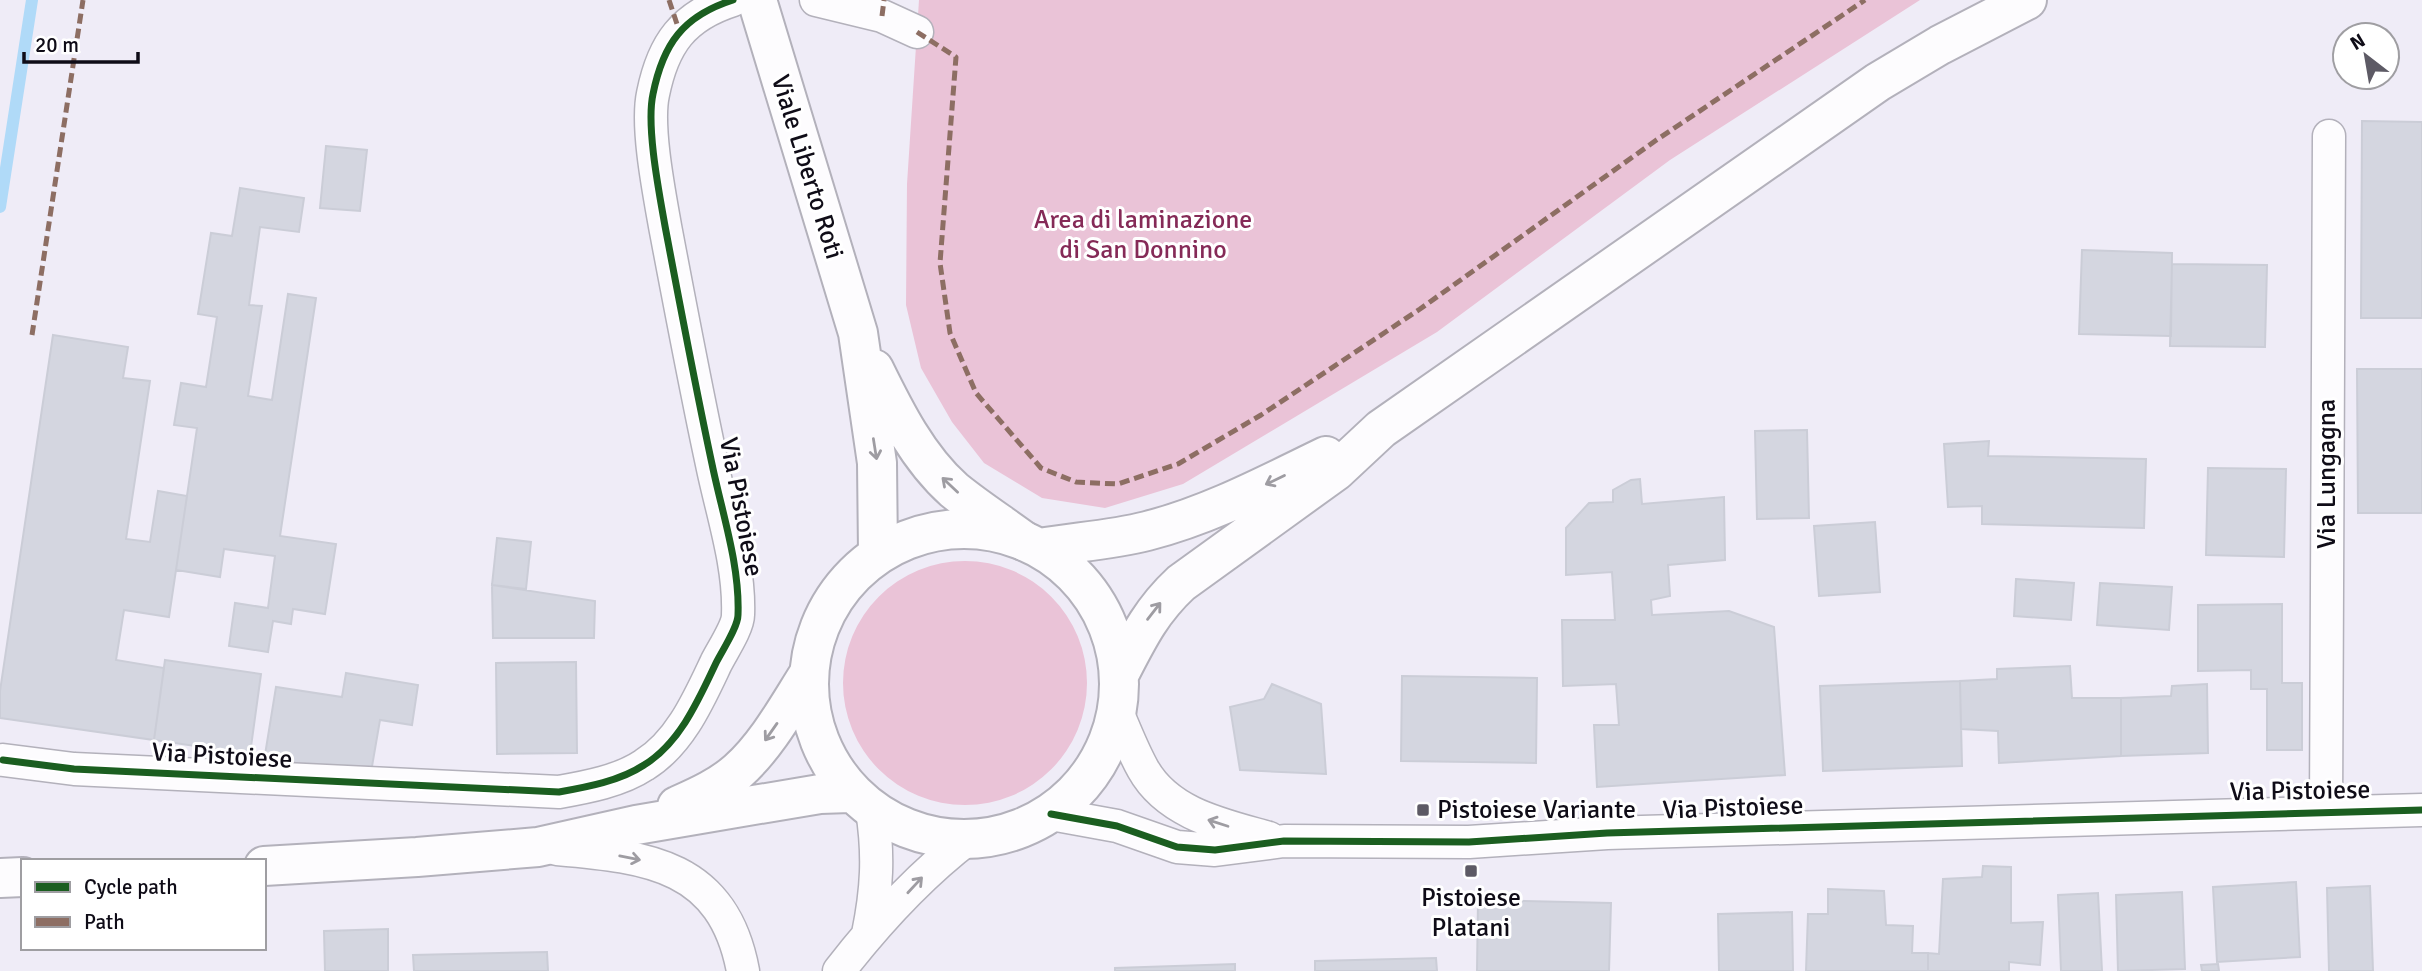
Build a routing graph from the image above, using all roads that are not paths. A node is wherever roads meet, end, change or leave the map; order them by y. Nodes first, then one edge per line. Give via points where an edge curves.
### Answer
1 (733, 0) edge
2 (757, 0) edge
3 (816, 0) edge
4 (2027, 0) edge
5 (918, 32) dead end
6 (2329, 136) dead end
7 (858, 333) junction
8 (1381, 429) junction
9 (1032, 544) junction
10 (878, 553) junction
11 (1121, 671) junction
12 (808, 675) junction
13 (1120, 719) junction
14 (3, 760) dead end
15 (861, 802) junction
16 (2422, 810) edge
17 (2326, 811) junction
18 (1051, 814) junction
19 (636, 825) junction
20 (970, 837) junction
21 (1284, 841) junction
22 (538, 847) junction
23 (266, 866) edge
24 (21, 877) edge
25 (0, 878) edge
26 (867, 934) junction
27 (743, 970) edge
28 (839, 971) edge

1 - 14 street, Via Pistoiese via 699,14 679,30 657,76 650,115 660,201 736,579 738,619 689,717 669,743 645,765 585,788 559,792 74,769
2 - 7 main road, Viale Liberto Roti
3 - 5 street via 881,16
4 - 8 main road via 1878,82
6 - 17 street, Via Lungagna
9 -> 7 main road, Viale Liberto Roti via 955,490 929,462 896,414
7 -> 10 main road, Viale Liberto Roti via 877,463
8 -> 9 main road via 1234,500 1175,523 1133,534
11 -> 8 main road via 1144,624 1181,583 1336,471
9 - 10 main road, Via Pistoiese via 953,531
9 - 11 main road, Via Pistoiese via 1057,558 1085,586 1106,624
10 - 12 main road, Via Pistoiese via 843,585 830,606 812,649
11 - 13 main road, Via Pistoiese
12 - 15 main road, Via Pistoiese via 818,740 828,762
12 -> 19 main road, Via Pistoiese via 768,737 736,772 697,797
13 - 18 main road, Via Pistoiese via 1092,774
21 -> 13 street, Via Pistoiese via 1214,823 1177,804 1144,771
15 - 19 main road, Via Pistoiese via 820,794
15 - 20 main road, Via Pistoiese via 925,834
15 - 26 street via 878,858
16 - 17 street, Via Pistoiese
17 - 21 street, Via Pistoiese via 1635,832 1469,842
18 - 20 main road, Via Pistoiese via 1018,828
18 - 21 street, Via Pistoiese via 1117,826 1194,849
19 - 22 main road, Via Pistoiese
26 -> 20 street via 936,864
22 - 23 main road, Via Pistoiese
22 -> 27 street via 626,857 681,874 720,908 730,924
24 - 25 main road
26 - 28 street

